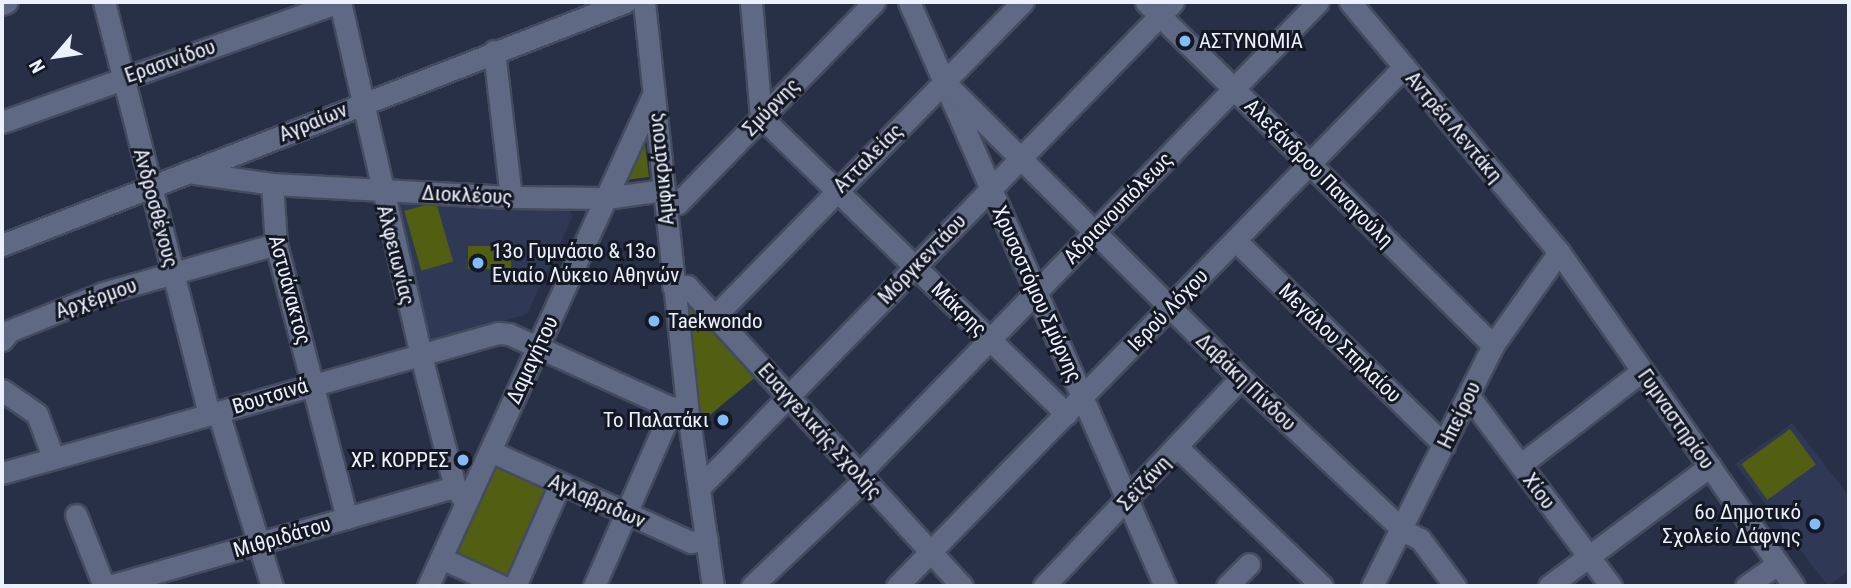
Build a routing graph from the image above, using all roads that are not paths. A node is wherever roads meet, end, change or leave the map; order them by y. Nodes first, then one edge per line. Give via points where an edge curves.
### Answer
1 (7, 2) edge
2 (104, 2) edge
3 (339, 2) edge
4 (625, 2) edge
5 (644, 2) edge
6 (751, 2) edge
7 (874, 2) edge
8 (909, 2) edge
9 (1023, 2) edge
10 (1318, 2) edge
11 (1350, 2) edge
12 (2, 4) edge
13 (1159, 6) edge
14 (494, 51) junction
15 (1404, 67) junction
16 (122, 78) junction
17 (943, 81) junction
18 (1233, 88) junction
19 (652, 95) junction
20 (361, 103) junction
21 (761, 117) junction
22 (2, 122) edge
23 (1021, 158) junction
24 (1310, 164) junction
25 (186, 172) junction
26 (272, 184) junction
27 (150, 187) junction
28 (836, 189) junction
29 (991, 189) junction
30 (380, 190) junction
31 (511, 197) junction
32 (665, 197) junction
33 (606, 198) junction
34 (1094, 233) junction
35 (1236, 240) junction
36 (276, 244) junction
37 (2, 245) edge
38 (1559, 252) junction
39 (915, 267) junction
40 (172, 273) junction
41 (673, 286) junction
42 (1036, 292) junction
43 (1169, 308) junction
44 (715, 316) junction
45 (990, 339) junction
46 (2, 340) edge
47 (1493, 345) junction
48 (537, 348) junction
49 (421, 352) junction
50 (1642, 371) junction
51 (1241, 378) junction
52 (315, 382) junction
53 (2, 390) edge
54 (1468, 395) junction
55 (789, 396) junction
56 (1082, 398) junction
57 (679, 407) junction
58 (213, 414) junction
59 (1066, 414) junction
60 (1444, 445) junction
61 (1177, 447) junction
62 (490, 452) junction
63 (53, 457) junction
64 (1520, 465) junction
65 (1710, 466) junction
66 (2, 473) edge
67 (862, 477) junction
68 (560, 484) junction
69 (699, 488) junction
70 (460, 495) junction
71 (1128, 502) junction
72 (76, 515) dead end
73 (626, 515) junction
74 (346, 518) junction
75 (1404, 531) junction
76 (707, 539) junction
77 (258, 544) junction
78 (931, 552) junction
79 (1589, 556) junction
80 (441, 558) junction
81 (1249, 564) dead end
82 (1779, 564) junction
83 (106, 586) edge
84 (272, 586) edge
85 (428, 586) edge
86 (502, 586) edge
87 (515, 586) edge
88 (594, 586) edge
89 (713, 586) edge
90 (752, 586) edge
91 (897, 586) edge
92 (962, 586) edge
93 (1044, 586) edge
94 (1165, 586) edge
95 (1227, 586) edge
96 (1322, 586) edge
97 (1372, 586) edge
98 (1455, 586) edge
99 (1549, 586) edge
100 (1611, 586) edge
101 (1746, 586) edge
102 (1794, 586) edge

1 - 12 street
2 - 16 street, Ανδροσθένους
3 - 16 street, Ερασινίδου
3 - 20 street, Αλφειωνίας
4 - 14 street, Αγραίων
5 - 19 street, Αμφικράτους
6 - 21 street
7 - 21 street, Σμύρνης
8 - 17 street, Χρυσοστόμου Σμύρνης
9 - 17 street, Ατταλείας
10 - 18 street, Αδριανουπόλεως
11 - 15 street, Αντρέα Λεντάκη
13 - 18 street, Αλεξάνδρου Παναγούλη
13 - 23 street, Μόργκεντάου
14 - 20 street, Αγραίων
14 - 31 street
15 - 24 street, Ιερού Λόχου
15 - 38 street, Αντρέα Λεντάκη
16 - 22 street, Ερασινίδου
16 - 27 street, Ανδροσθένους
17 - 23 street, Δαβάκη Πίνδου
17 - 28 street, Ατταλείας
17 - 29 street, Χρυσοστόμου Σμύρνης
18 - 24 street, Αλεξάνδρου Παναγούλη
18 - 34 street, Αδριανουπόλεως
19 - 32 street, Αμφικράτους
19 - 33 street, Δαμαγήτου
20 - 25 street, Αγραίων
20 - 30 street, Αλφειωνίας
21 - 28 street, Μάκρης
21 - 32 street, Σμύρνης via 678,203
23 - 29 street, Μόργκεντάου
23 - 34 street, Δαβάκη Πίνδου
24 - 35 street, Ιερού Λόχου
24 - 47 street, Αλεξάνδρου Παναγούλη
25 - 26 street, Διοκλέους
25 - 27 street, Αγραίων
26 - 30 street, Διοκλέους
26 - 36 street, Αστυάνακτος
27 - 37 street, Αγραίων
27 - 40 street, Ανδροσθένους
28 - 39 street, Μάκρης
28 - 44 street, Ατταλείας
29 - 39 street, Μόργκεντάου
29 - 42 street, Χρυσοστόμου Σμύρνης
30 - 31 street, Διοκλέους
30 - 49 street, Αλφειωνίας
31 - 33 street, Διοκλέους
32 - 33 street, Διοκλέους
32 - 41 street, Αμφικράτους
33 - 48 street, Δαμαγήτου
34 - 42 street, Αδριανουπόλεως
34 - 43 street, Δαβάκη Πίνδου
35 - 43 street, Ιερού Λόχου
35 - 60 street, Μεγάλου Σπηλαίου
36 - 40 street, Αρχέρμου
36 - 52 street, Αστυάνακτος
38 - 47 street, Ηπείρου
38 - 50 street, Γυμναστηρίου
39 - 45 street, Μάκρης
39 - 55 street, Μόργκεντάου
40 - 46 street, Αρχέρμου via 103,293 9,331
40 - 58 street, Ανδροσθένους
41 - 44 street, Ευαγγελικής Σχολής via 687,286
41 - 57 street, Αμφικράτους
42 - 45 street, Αδριανουπόλεως
42 - 56 street, Χρυσοστόμου Σμύρνης
43 - 51 street, Δαβάκη Πίνδου
43 - 56 street, Ιερού Λόχου
44 - 55 street, Ευαγγελικής Σχολής
45 - 59 street, Μάκρης
45 - 67 street, Αδριανουπόλεως
47 - 54 street, Ηπείρου
48 - 49 street, Βουτσινά via 498,333
48 - 57 street, Βουτσινά
48 - 62 street, Δαμαγήτου
49 - 52 street, Βουτσινά
49 - 70 street, Αλφειωνίας
50 - 64 street
50 - 65 street, Γυμναστηρίου
51 - 61 street, Σεϊζάνη
51 - 75 street, Δαβάκη Πίνδου
52 - 58 street, Βουτσινά
52 - 74 street, Αστυάνακτος
53 - 63 street via 37,414
54 - 60 street, Ηπείρου
54 - 64 street, Χίου
55 - 67 street, Ευαγγελικής Σχολής
55 - 69 street, Μόργκεντάου
56 - 59 street, Ιερού Λόχου
56 - 71 street, Χρυσοστόμου Σμύρνης
57 - 69 street, Αμφικράτους
57 - 73 street
58 - 63 street, Βουτσινά
58 - 77 street, Ανδροσθένους
59 - 78 street, Ιερού Λόχου
60 - 75 street, Ηπείρου
61 - 71 street, Σεϊζάνη
61 - 96 street
62 - 68 street, Αγλαβριδων
62 - 70 street, Δαμαγήτου
63 - 66 street, Βουτσινά
64 - 79 street, Χίου
65 - 79 street
65 - 82 street, Γυμναστηρίου
67 - 78 street, Ευαγγελικής Σχολής
67 - 90 street, Αδριανουπόλεως
68 - 73 street, Αγλαβριδων
68 - 87 street
69 - 76 street, Αμφικράτους
70 - 74 street, Μιθριδάτου
70 - 80 street, Δαμαγήτου
71 - 93 street, Σεϊζάνη
71 - 94 street, Χρυσοστόμου Σμύρνης
72 - 83 street
73 - 76 street, Αγλαβριδων via 691,542
73 - 88 street
74 - 77 street, Μιθριδάτου
75 - 97 street, Ηπείρου
75 - 98 street, Δαβάκη Πίνδου via 1420,539
76 - 89 street, Αμφικράτους
77 - 83 street, Μιθριδάτου
77 - 84 street, Ανδροσθένους
78 - 91 street, Ιερού Λόχου
78 - 92 street, Ευαγγελικής Σχολής
79 - 99 street
79 - 100 street, Χίου
80 - 85 street, Δαμαγήτου
80 - 86 street
81 - 95 street
82 - 101 street
82 - 102 street, Γυμναστηρίου

